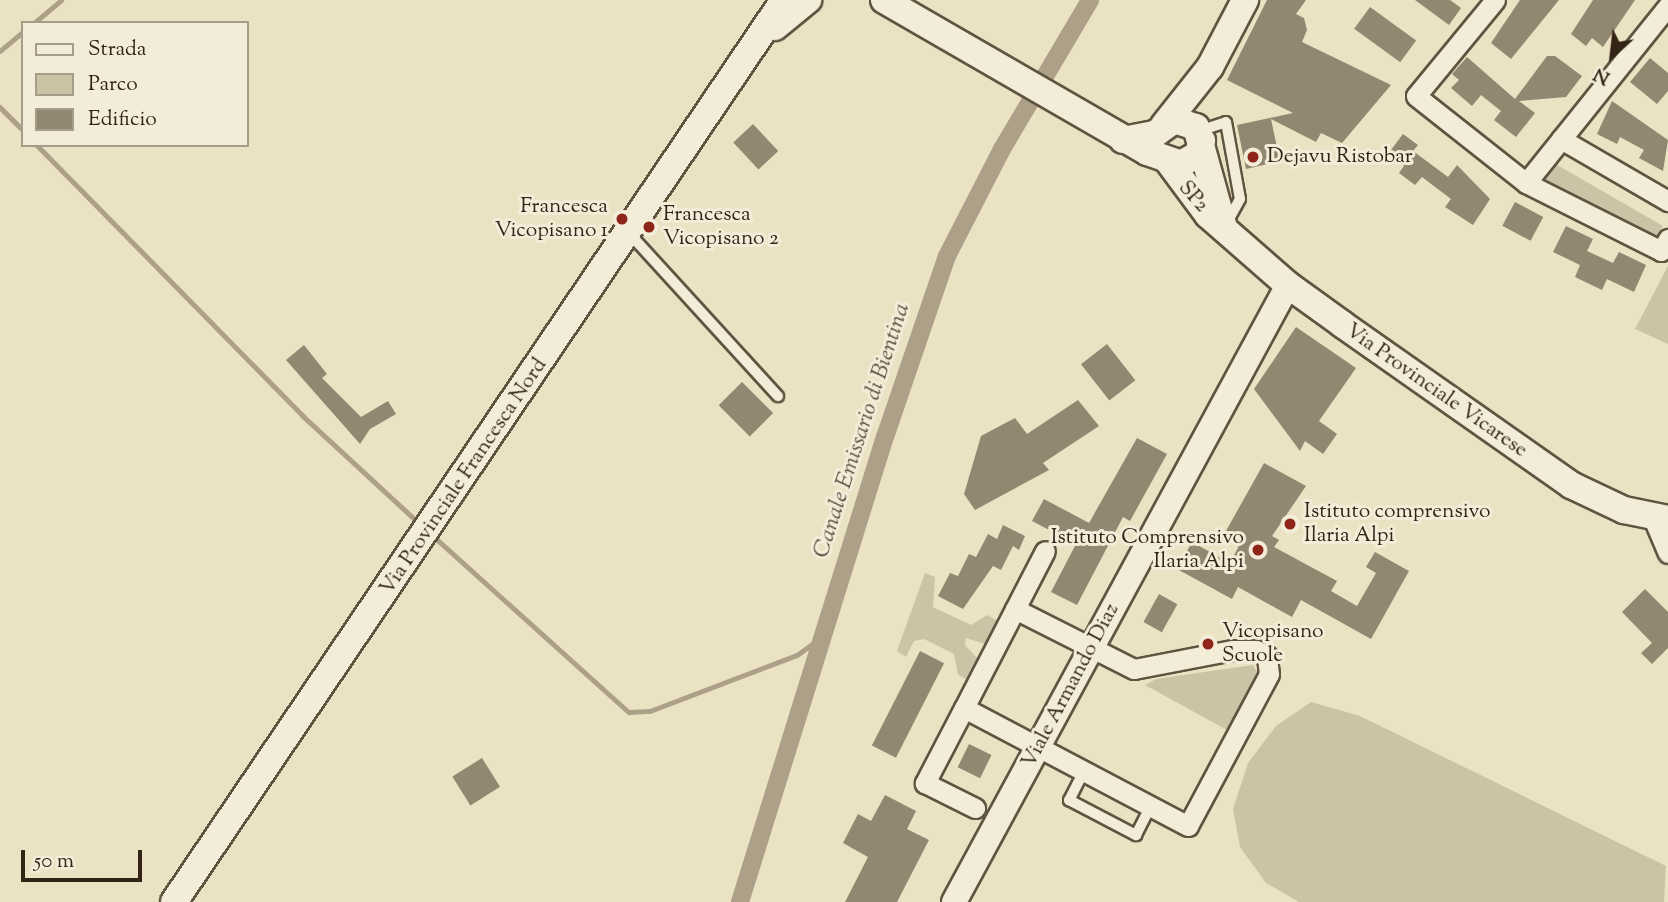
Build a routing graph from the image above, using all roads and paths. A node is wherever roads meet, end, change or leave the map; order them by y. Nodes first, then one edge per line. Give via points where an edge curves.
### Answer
1 (784, 0) edge
2 (807, 0) edge
3 (1245, 0) edge
4 (1494, 0) edge
5 (884, 1) edge
6 (1668, 6) edge
7 (752, 52) junction
8 (1210, 67) junction
9 (1162, 128) junction
10 (1116, 136) junction
11 (1200, 136) junction
12 (1561, 139) junction
13 (1165, 159) junction
14 (1527, 183) junction
15 (1668, 201) edge
16 (1224, 228) junction
17 (628, 233) junction
18 (1668, 239) edge
19 (1288, 285) junction
20 (778, 396) dead end
21 (1660, 518) edge
22 (1045, 551) dead end
23 (1668, 553) edge
24 (1015, 609) junction
25 (1091, 649) junction
26 (964, 708) junction
27 (1038, 747) junction
28 (1084, 771) junction
29 (1151, 806) junction
30 (975, 808) dead end
31 (174, 902) edge
32 (954, 902) edge

1 - 7 main road
2 - 7 main road
3 - 8 main road
4 - 14 street via 1416,96
5 - 10 main road
6 - 12 street
7 - 17 main road, Via Provinciale Francesca Nord
8 - 9 main road
8 - 11 main road
9 - 10 main road
9 - 11 main road via 1186,120
9 - 13 main road via 1157,145
10 - 13 main road
11 - 13 main road via 1194,159 1181,164
11 - 16 main road, SP2
12 - 14 street
12 - 15 street
13 - 16 main road, SP2 via 1188,193
14 - 18 street via 1661,251
16 - 19 main road, Via Provinciale Vicarese / SP2
17 - 20 lane
17 - 31 main road, Via Provinciale Francesca Nord
19 - 21 main road, Via Provinciale Vicarese / SP2 via 1561,479 1611,505
19 - 25 street, Viale Armando Diaz
21 - 23 street
22 - 24 street
24 - 25 street
24 - 26 street
25 - 27 street, Viale Armando Diaz
25 - 29 street via 1134,669 1248,649 1270,662 1269,674 1188,826
26 - 27 street
26 - 30 street via 925,783
27 - 28 street
27 - 32 street, Viale Armando Diaz
28 - 29 street
28 - 29 lane via 1069,800 1136,835

